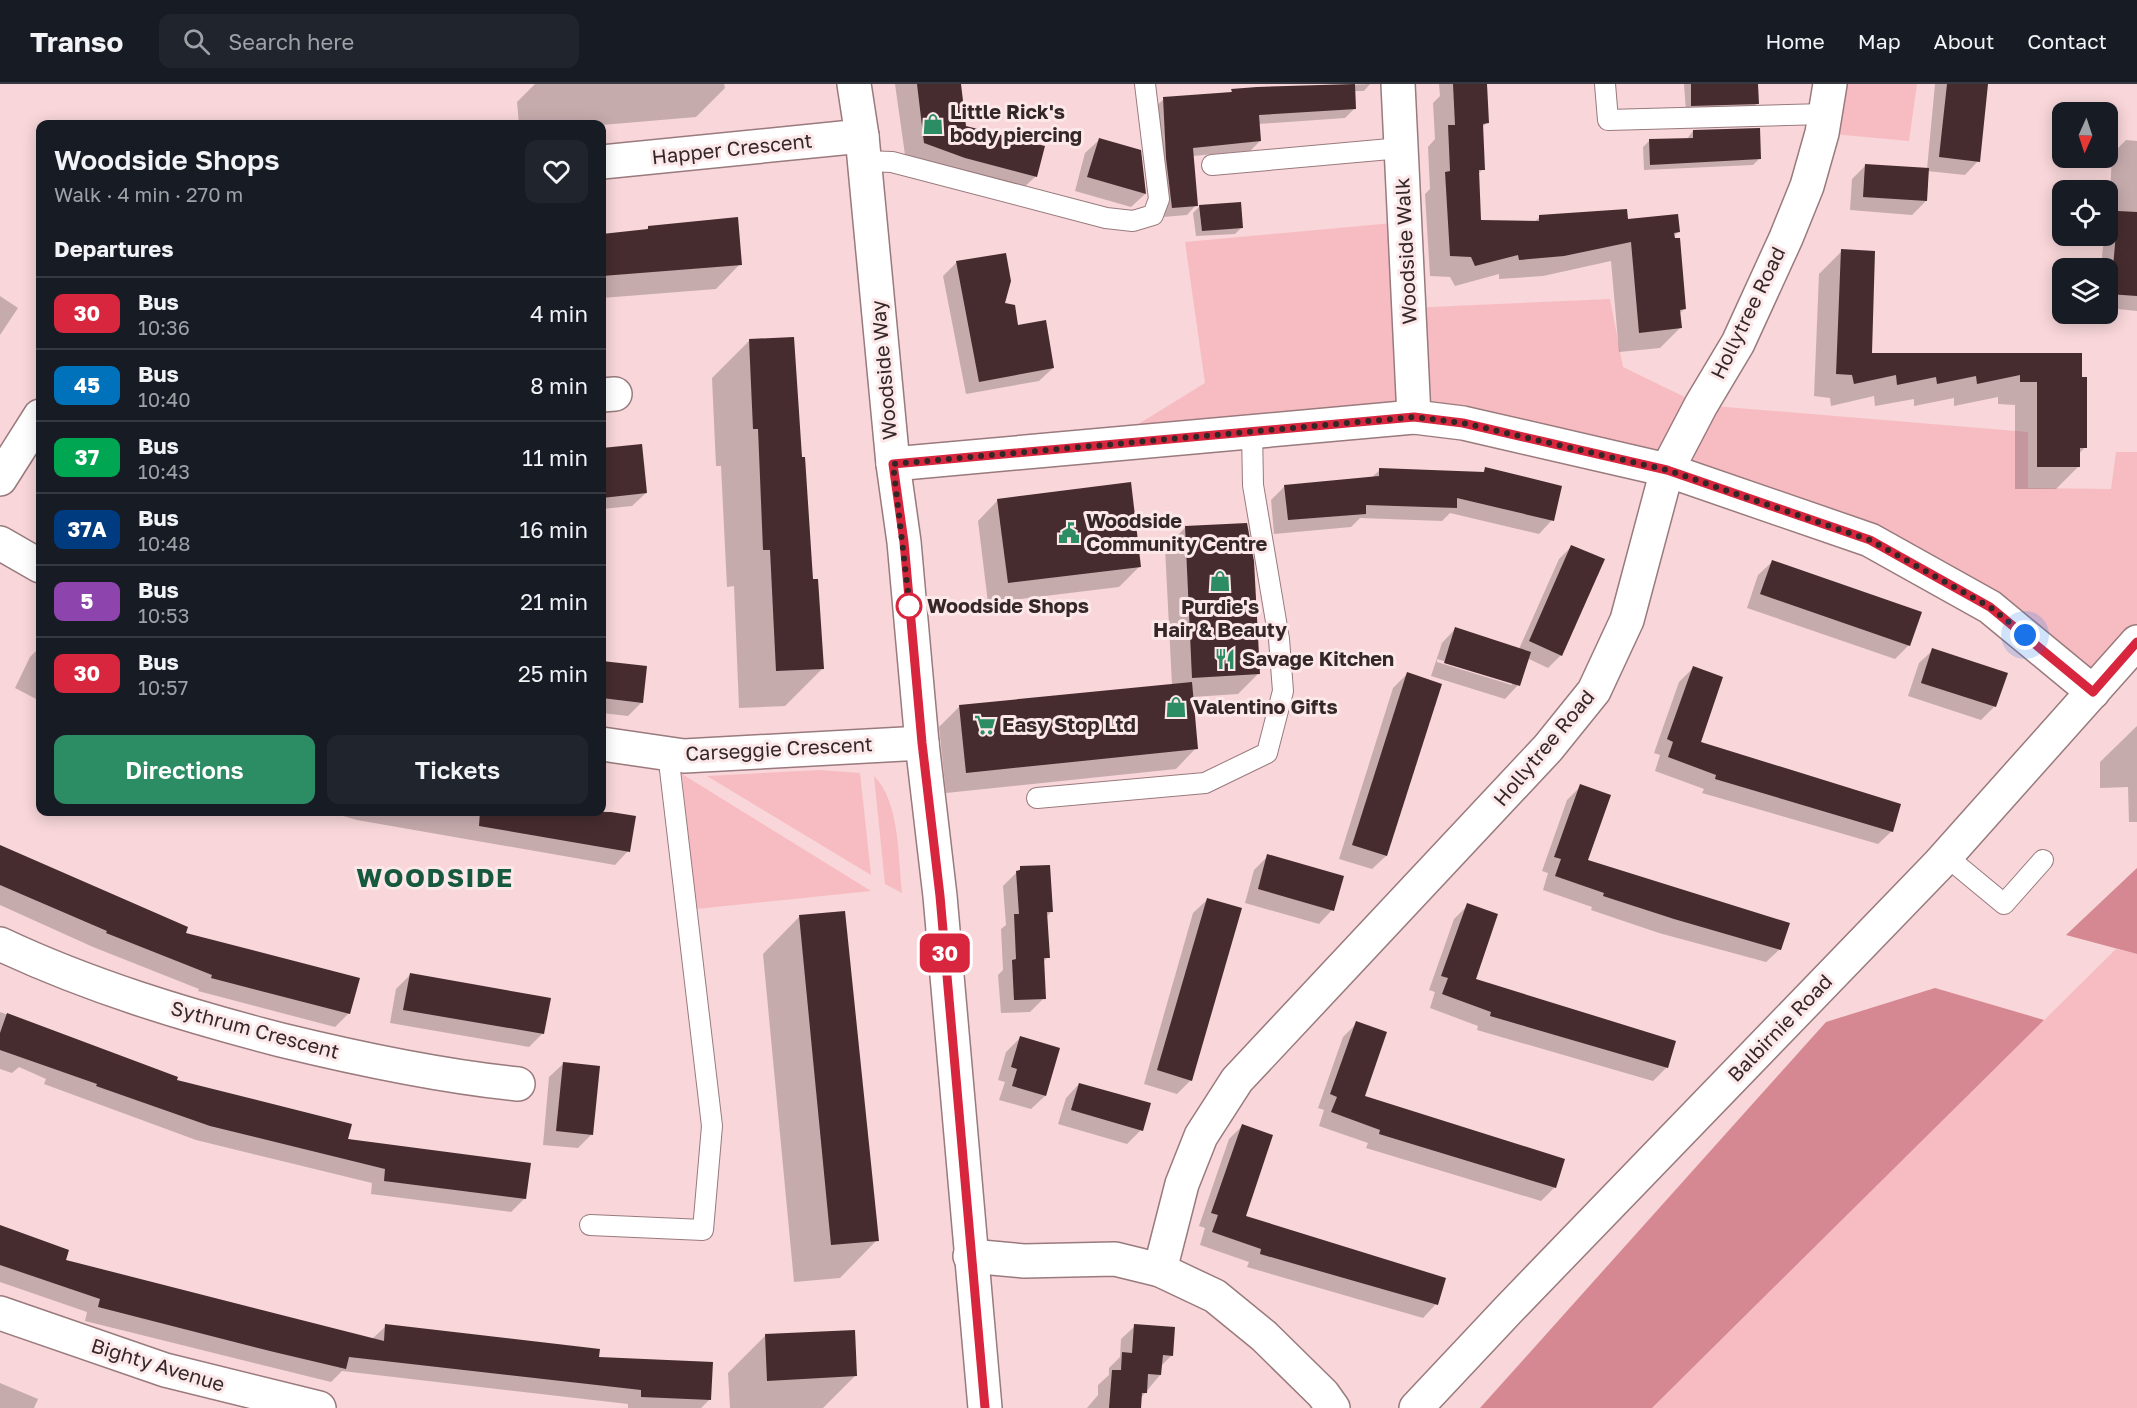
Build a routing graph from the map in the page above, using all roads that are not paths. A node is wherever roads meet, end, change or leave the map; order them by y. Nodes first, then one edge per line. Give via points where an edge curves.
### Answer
1 (854, 84) edge
2 (1145, 84) edge
3 (1398, 84) edge
4 (1605, 84) edge
5 (1828, 99) edge
6 (863, 148) junction
7 (1401, 148) junction
8 (606, 162) edge
9 (1212, 165) dead end
10 (1414, 417) junction
11 (36, 422) edge
12 (1252, 430) junction
13 (893, 464) junction
14 (1667, 470) junction
15 (0, 479) edge
16 (0, 543) edge
17 (36, 564) edge
18 (2137, 642) edge
19 (2093, 692) junction
20 (922, 743) junction
21 (606, 745) edge
22 (668, 753) junction
23 (1037, 798) dead end
24 (1946, 856) junction
25 (2043, 860) dead end
26 (0, 944) edge
27 (518, 1084) dead end
28 (590, 1225) dead end
29 (970, 1256) junction
30 (1160, 1270) junction
31 (0, 1314) edge
32 (319, 1408) edge
33 (985, 1408) edge
34 (1333, 1408) edge
35 (1416, 1408) edge

1 - 6 street, Woodside Way
2 - 6 lane via 1159,199 1153,215 1133,221 1106,218 892,162
3 - 7 street, Woodside Walk
4 - 5 lane via 1608,120
5 - 14 street, Hollytree Road via 1807,186 1764,289
6 - 8 street, Happer Crescent
6 - 13 street, Woodside Way
7 - 9 lane
7 - 10 street, Woodside Walk
10 - 12 street
10 - 14 street via 1463,423
11 - 15 street
12 - 13 street
12 - 23 lane via 1253,485 1279,639 1283,691 1267,753 1205,783
13 - 20 street, Woodside Way
14 - 19 street via 1870,540 1990,607
14 - 30 street, Hollytree Road via 1627,620 1594,691 1548,748 1237,1080 1201,1136 1182,1184
16 - 17 street
18 - 19 street, Balbirnie Road
19 - 24 street, Balbirnie Road
20 - 22 street, Carseggie Crescent via 745,754
20 - 29 street, Woodside Way via 940,896
21 - 22 street, Carseggie Crescent
22 - 28 lane via 712,1126 704,1230
24 - 25 lane via 2004,904
24 - 35 street, Balbirnie Road
26 - 27 street, Sythrum Crescent via 115,991 222,1025 399,1067
29 - 30 street via 1024,1261 1115,1260
29 - 33 street, Woodside Way
30 - 34 street via 1215,1296 1264,1336
31 - 32 street, Bighty Avenue via 165,1370

